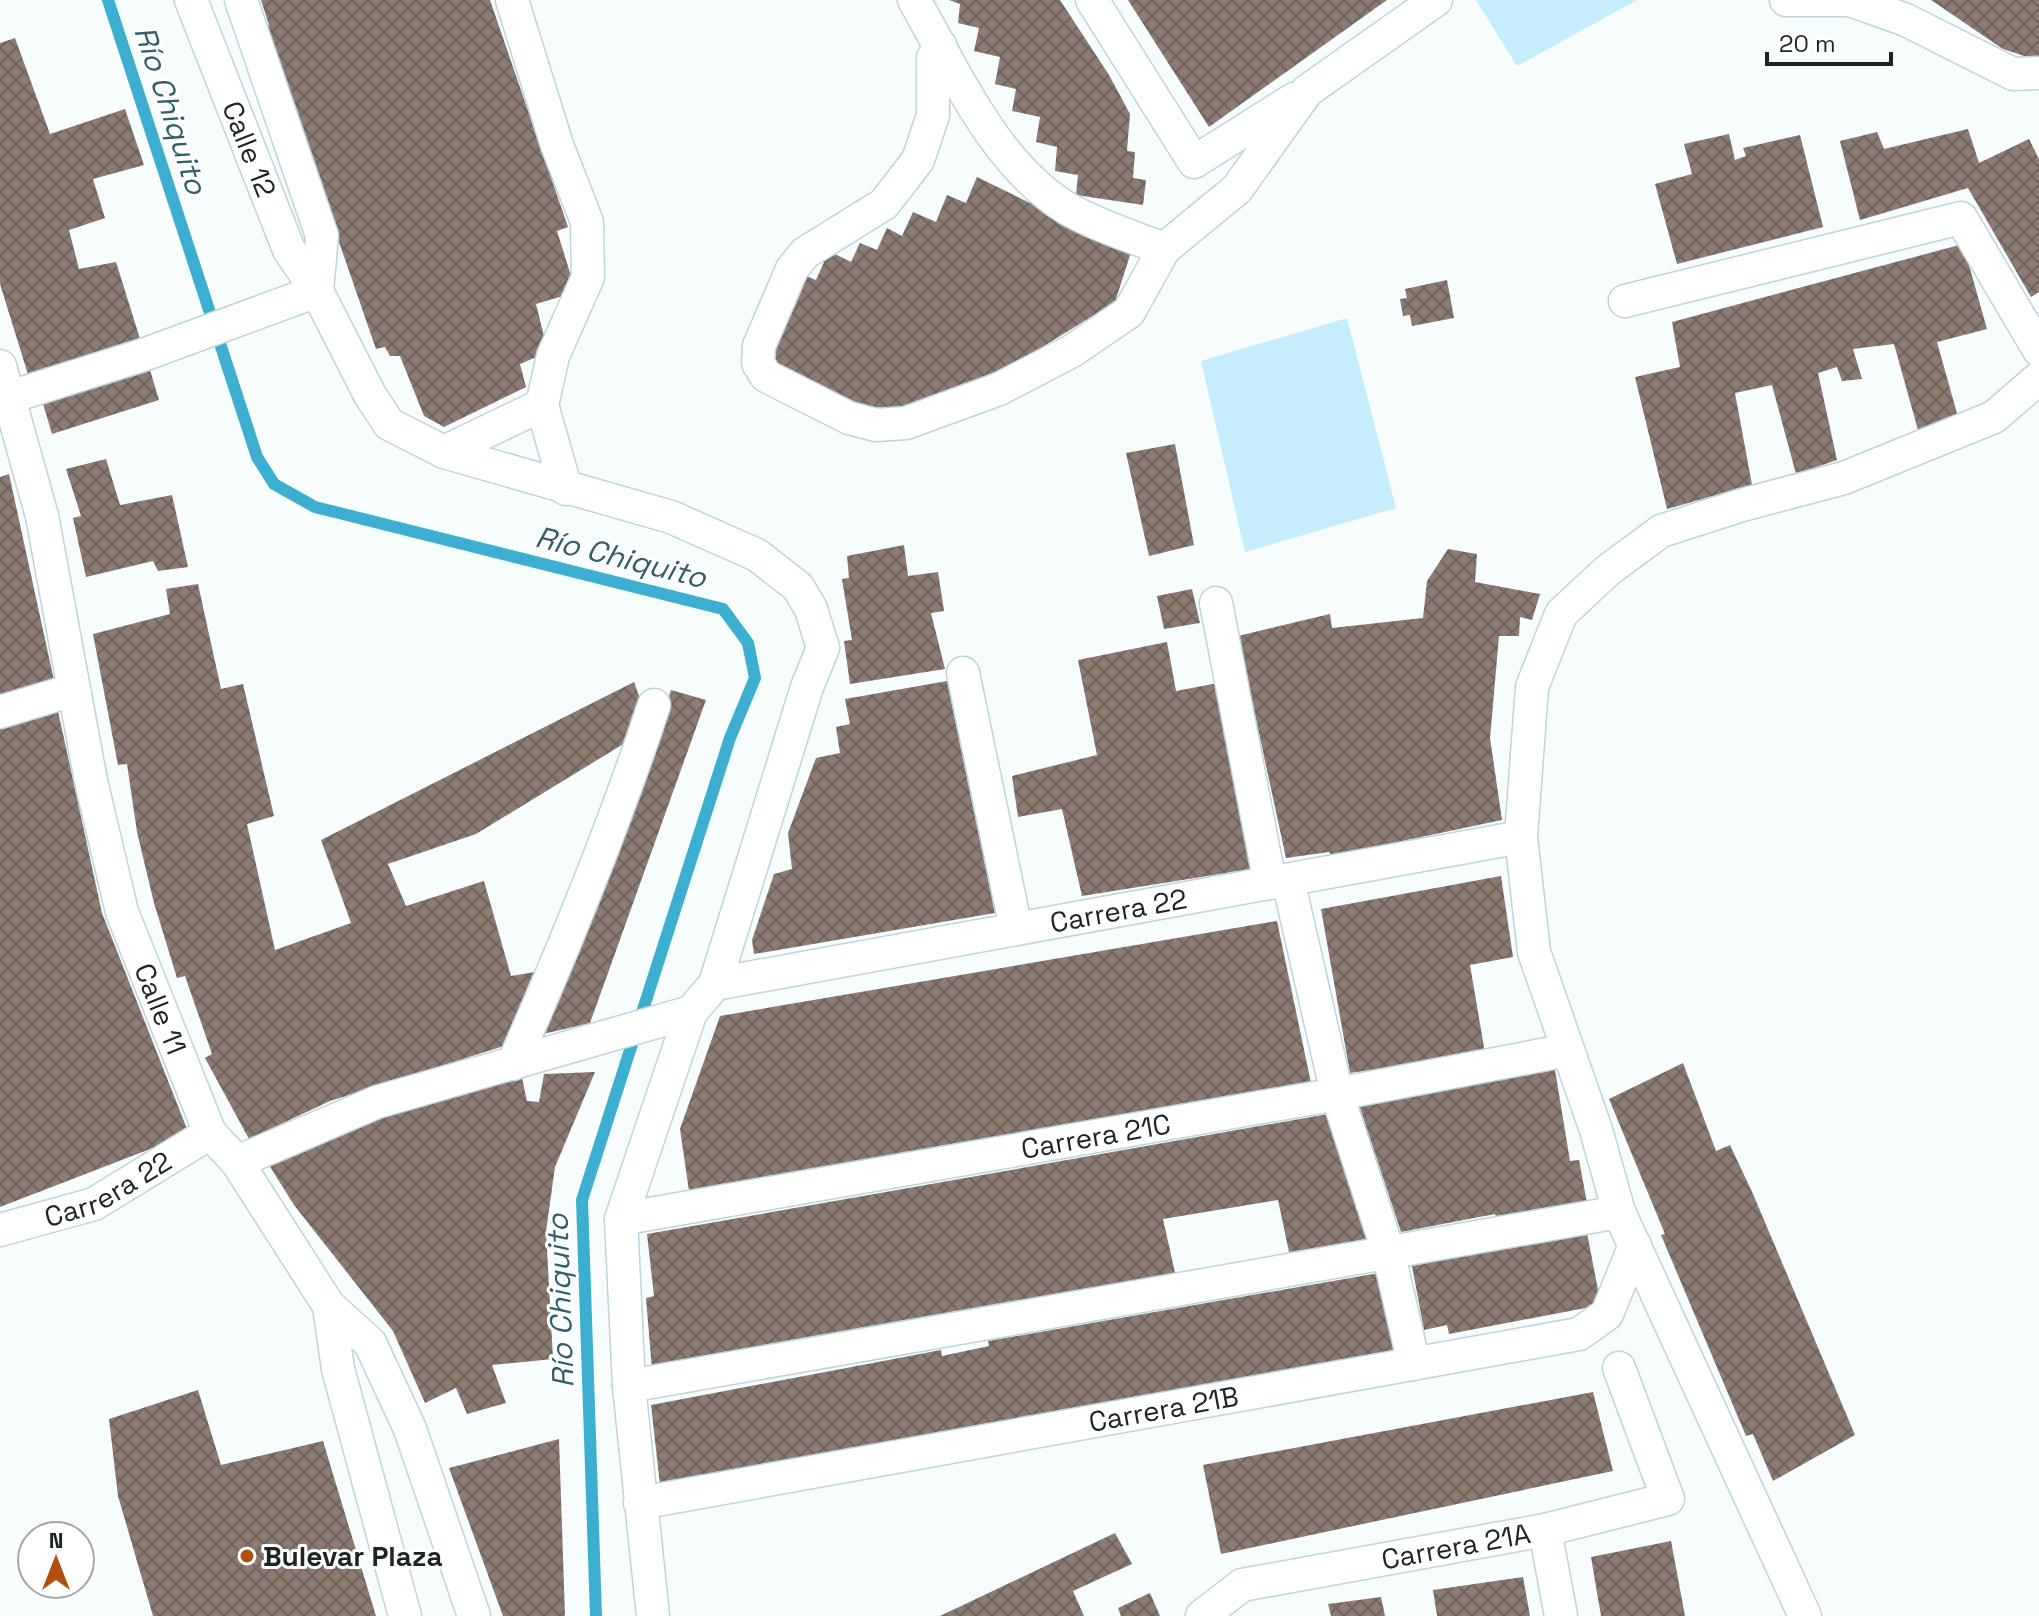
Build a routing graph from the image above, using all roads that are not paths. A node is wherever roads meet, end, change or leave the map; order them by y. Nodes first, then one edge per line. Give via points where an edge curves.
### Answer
1 (191, 0) edge
2 (241, 0) edge
3 (914, 0) edge
4 (1092, 0) edge
5 (1436, 0) edge
6 (1786, 0) edge
7 (524, 5) edge
8 (1912, 10) edge
9 (940, 45) junction
10 (2039, 73) edge
11 (1307, 91) junction
12 (1164, 249) junction
13 (317, 291) junction
14 (1625, 301) dead end
15 (2039, 350) edge
16 (0, 366) edge
17 (2039, 378) edge
18 (10, 397) junction
19 (542, 405) junction
20 (444, 452) junction
21 (12, 458) edge
22 (566, 489) junction
23 (1216, 603) dead end
24 (963, 673) dead end
25 (73, 690) junction
26 (654, 705) dead end
27 (0, 712) edge
28 (1521, 837) junction
29 (1279, 882) junction
30 (1016, 929) junction
31 (715, 984) junction
32 (679, 1015) junction
33 (1568, 1050) junction
34 (513, 1064) junction
35 (1337, 1094) junction
36 (210, 1133) junction
37 (237, 1162) junction
38 (1619, 1212) junction
39 (621, 1219) junction
40 (0, 1230) edge
41 (1635, 1245) junction
42 (1388, 1251) junction
43 (329, 1306) junction
44 (1414, 1364) junction
45 (1619, 1368) dead end
46 (629, 1386) junction
47 (640, 1503) junction
48 (1545, 1530) junction
49 (405, 1616) edge
50 (474, 1616) edge
51 (653, 1616) edge
52 (1202, 1616) edge
53 (1561, 1616) edge
54 (1805, 1616) edge

1 - 13 street, Calle 12 via 289,250
2 - 13 street via 322,236
3 - 9 street
4 - 11 street via 1194,162
5 - 11 street
6 - 8 street via 1850,0
7 - 19 street via 557,145 587,222 588,277 553,356
8 - 10 street via 2013,74
9 - 12 street via 999,147 1037,187 1069,209
9 - 12 street via 933,58 933,115 918,160 884,204 805,253 792,269 759,346 758,363 766,376 849,418 876,425 906,423 999,389 1072,351 1129,312
11 - 12 street via 1237,189
13 - 18 street
13 - 20 street, Calle 12 via 389,424
14 - 15 street via 1961,218
16 - 18 street, Calle 11
17 - 28 street via 1994,417 1844,478 1661,531 1607,571 1561,614 1532,687
18 - 21 street, Calle 11
19 - 20 street
19 - 22 street
20 - 22 street, Calle 12
21 - 25 street, Calle 11 via 42,516
22 - 31 street, Calle 12 via 671,517 757,555 798,587 823,648
23 - 29 street
24 - 30 street
25 - 27 street
25 - 36 street, Calle 11 via 122,912
26 - 34 street via 564,948
28 - 29 street, Carrera 22
28 - 33 street via 1534,952
29 - 30 street, Carrera 22
29 - 35 street
30 - 31 street, Carrera 22
31 - 32 street
32 - 34 street
32 - 39 street
33 - 35 street, Carrera 21C
33 - 38 street
34 - 37 street via 377,1102
35 - 39 street, Carrera 21C
35 - 42 street
36 - 37 street, Calle 11
36 - 40 street, Carrera 22 via 94,1204
37 - 43 street, Calle 11
38 - 41 street
38 - 42 street
39 - 46 street
41 - 44 street, Carrera 21B via 1607,1314 1579,1334
41 - 54 street
42 - 44 street
42 - 46 street
43 - 49 street, Calle 11 via 338,1369
43 - 50 street via 370,1343 410,1429
44 - 47 street, Carrera 21B
45 - 48 street, Carrera 21A via 1668,1499
46 - 47 street
47 - 51 street
48 - 52 street, Carrera 21A via 1242,1585
48 - 53 street

